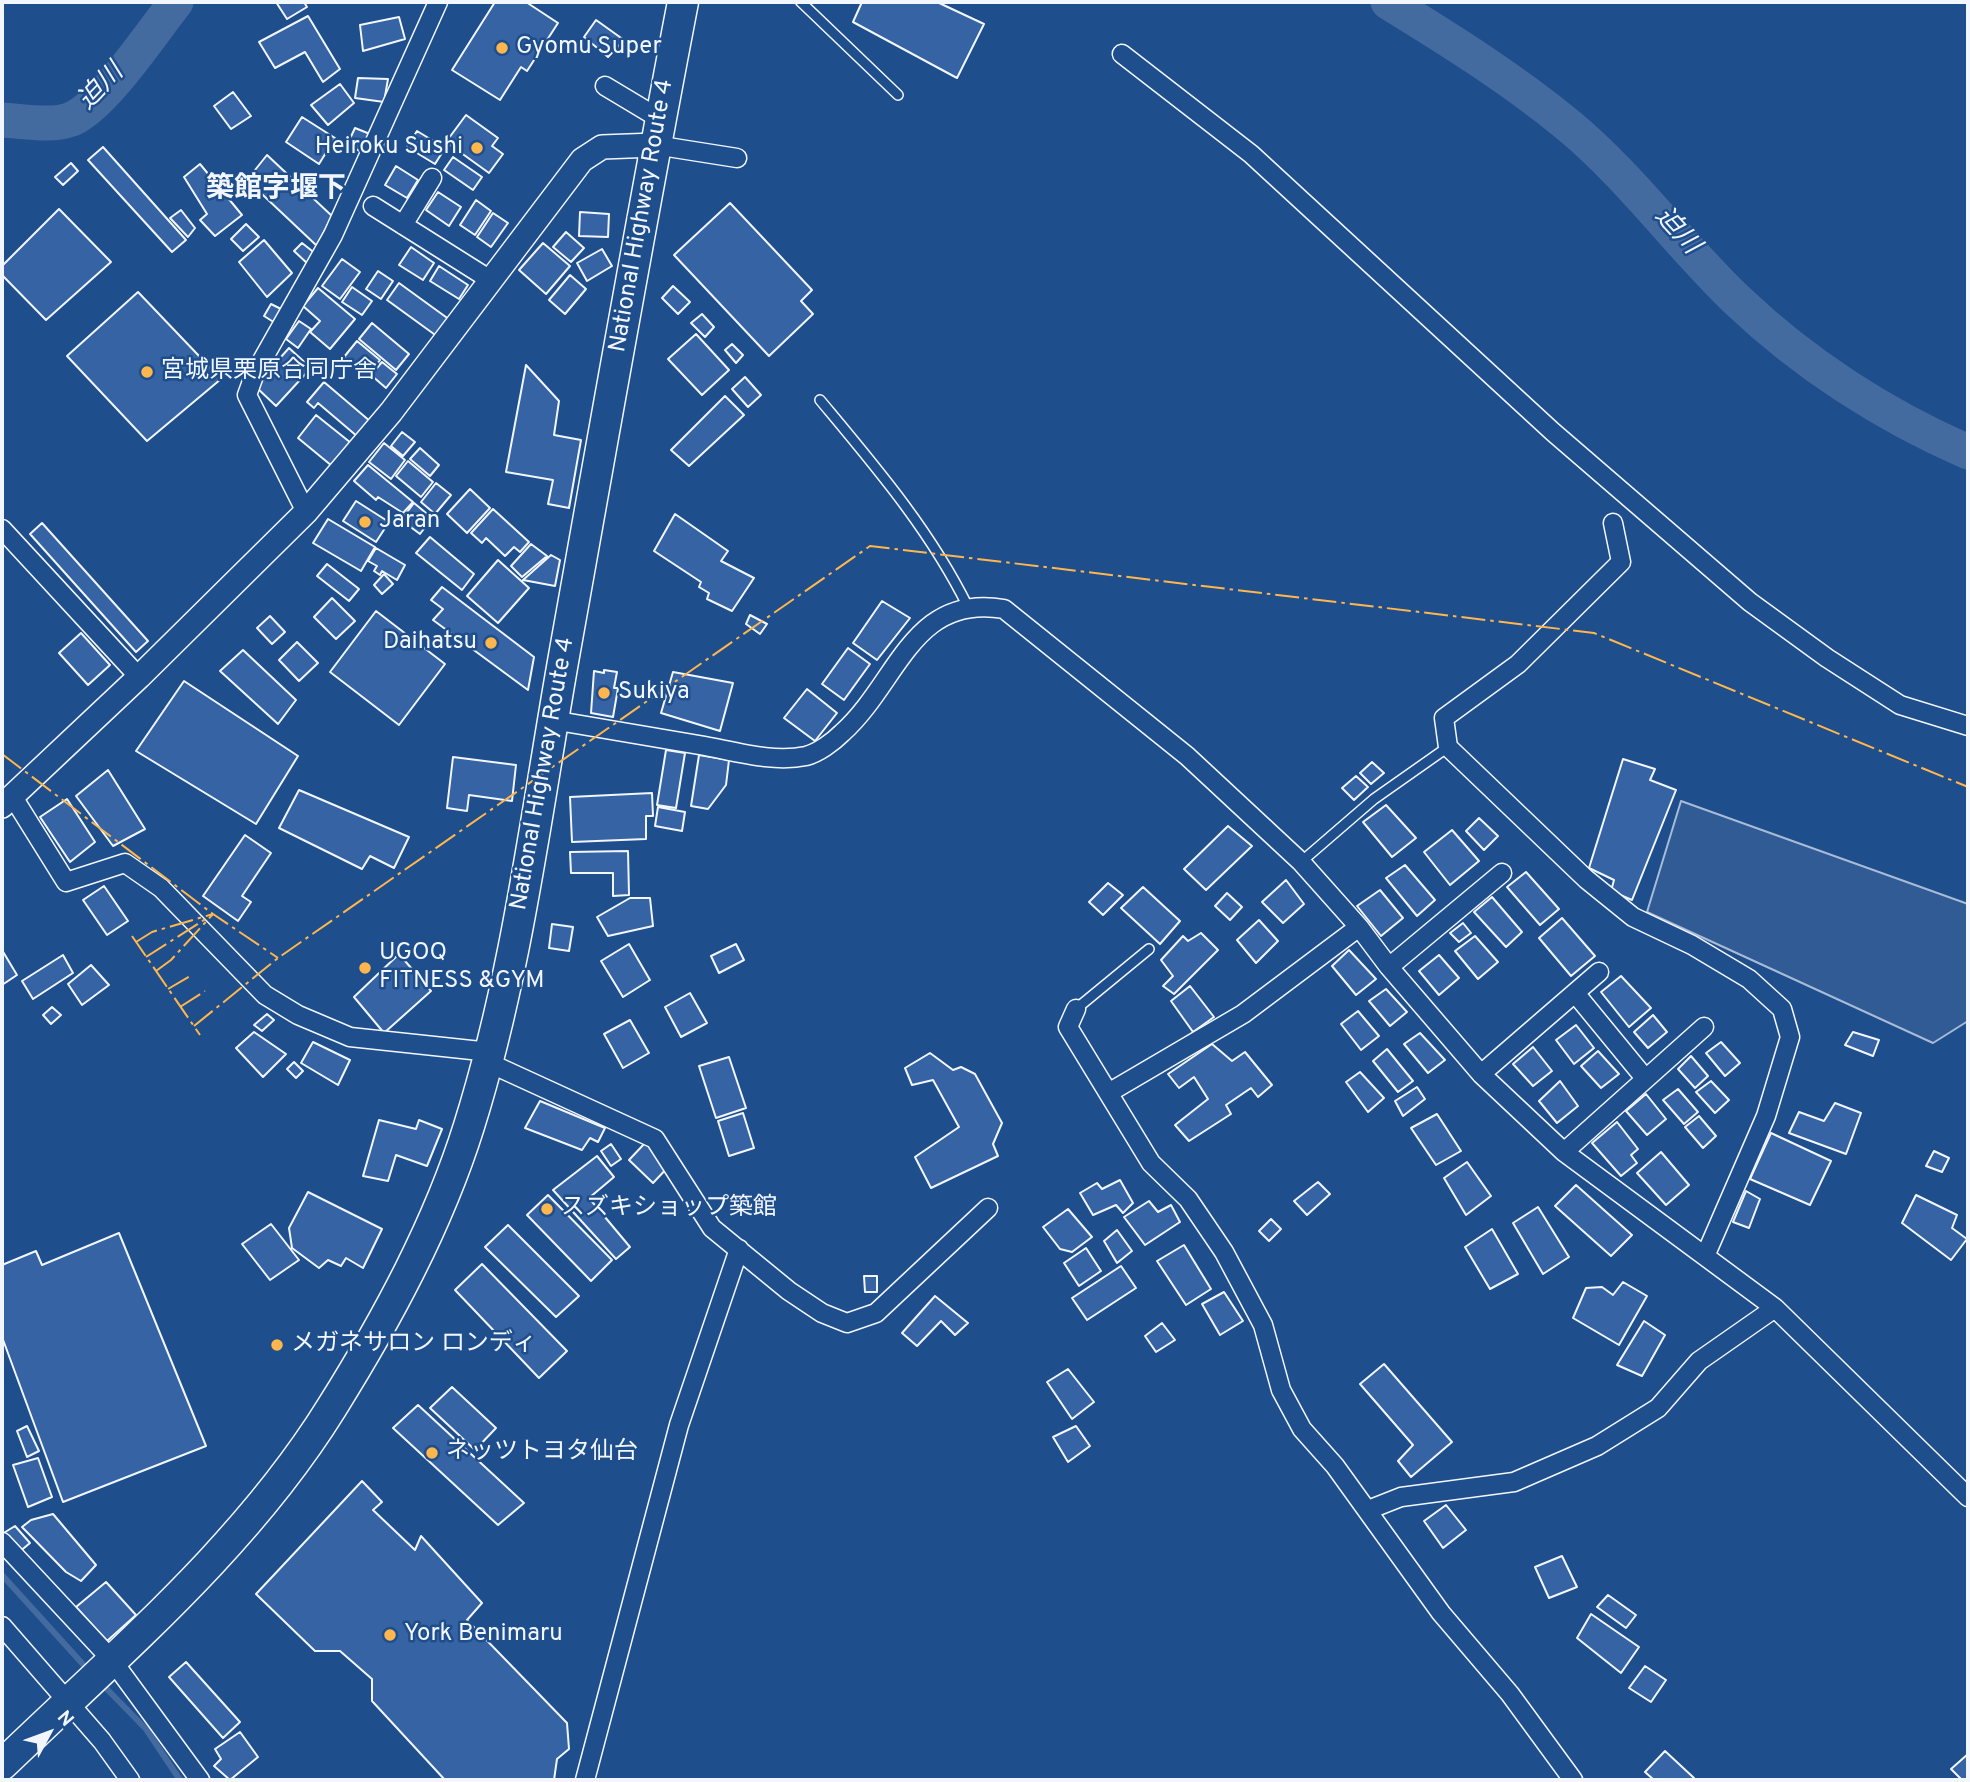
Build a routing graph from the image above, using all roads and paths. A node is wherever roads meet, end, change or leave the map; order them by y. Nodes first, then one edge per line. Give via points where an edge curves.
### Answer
1 (438, 2) edge
2 (682, 2) edge
3 (801, 2) edge
4 (1122, 54) dead end
5 (605, 86) dead end
6 (898, 94) dead end
7 (658, 132) junction
8 (737, 158) dead end
9 (432, 178) dead end
10 (373, 206) dead end
11 (403, 225) junction
12 (492, 281) junction
13 (820, 400) dead end
14 (306, 512) junction
15 (1613, 523) dead end
16 (2, 529) edge
17 (968, 607) junction
18 (139, 677) junction
19 (552, 720) junction
20 (1968, 726) edge
21 (1448, 747) junction
22 (7, 801) edge
23 (1301, 862) junction
24 (1502, 873) dead end
25 (1359, 927) junction
26 (1149, 949) dead end
27 (1389, 967) junction
28 (1599, 972) dead end
29 (1575, 993) junction
30 (1076, 1009) joint
31 (1704, 1027) dead end
32 (489, 1057) junction
33 (1482, 1074) junction
34 (1644, 1077) junction
35 (1110, 1092) junction
36 (1564, 1152) junction
37 (988, 1208) dead end
38 (739, 1249) junction
39 (1706, 1254) junction
40 (1775, 1308) junction
41 (1968, 1497) edge
42 (1368, 1510) junction
43 (2, 1542) edge
44 (2, 1626) edge
45 (107, 1664) junction
46 (71, 1700) junction
47 (2, 1765) edge
48 (130, 1780) edge
49 (200, 1780) edge
50 (585, 1780) edge
51 (1573, 1780) edge

1 - 14 street via 333,235 247,395
2 - 7 highway, National Highway Route 4
3 - 6 lane
4 - 20 street via 1251,154 1553,432 1750,602 1900,705
5 - 7 street
7 - 8 street
7 - 12 street via 602,147 582,160
7 - 19 highway, National Highway Route 4
9 - 11 street
10 - 11 street
11 - 12 street
12 - 14 street
13 - 17 lane via 918,519
14 - 18 street
15 - 21 street via 1621,562 1518,664 1444,718
16 - 18 street
17 - 19 street via 933,620 859,718 834,741 807,756 770,757
17 - 23 street via 1003,609 1022,622 1187,756
18 - 22 street
19 - 32 highway, National Highway Route 4 via 517,936
21 - 23 lane via 1374,799
21 - 39 street via 1586,879 1633,916 1749,979 1782,1009 1790,1037 1766,1116
22 - 32 street via 66,882 125,863 161,888 265,995 298,1015 350,1037
23 - 25 street
24 - 27 street
25 - 27 street
25 - 35 street via 1242,1014
26 - 30 lane
27 - 33 street
28 - 29 street
29 - 33 street
29 - 34 street
30 - 35 street via 1068,1027
31 - 34 street
32 - 38 street via 655,1139 698,1210
32 - 45 highway, National Highway Route 4 via 469,1127 428,1234 330,1410 216,1556
33 - 36 street
34 - 36 street
35 - 42 street via 1151,1163 1188,1199 1237,1275 1263,1325 1281,1390 1302,1429
36 - 39 street
37 - 38 street via 876,1313 847,1323 789,1291
38 - 50 street via 679,1425
39 - 40 street
40 - 41 street
40 - 42 street via 1699,1361 1658,1408 1597,1446 1514,1482 1401,1497
42 - 51 street via 1441,1613 1510,1694
43 - 45 street
44 - 46 street
45 - 46 highway, National Highway Route 4
45 - 49 street
46 - 47 highway, National Highway Route 4
46 - 48 street

